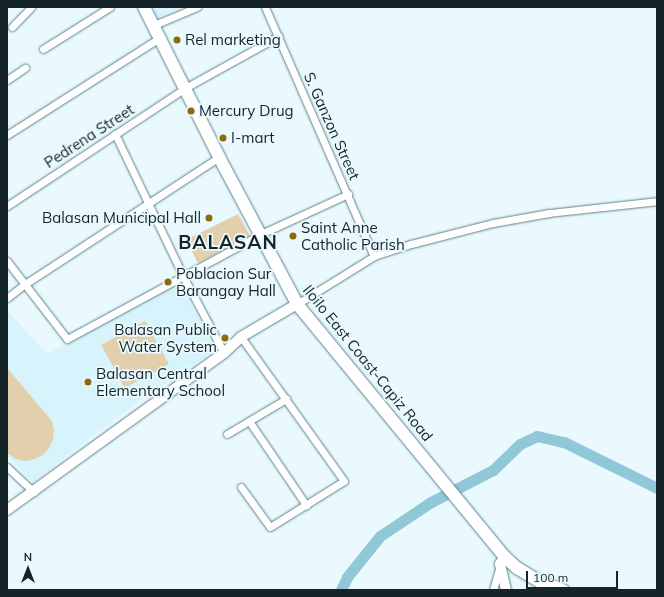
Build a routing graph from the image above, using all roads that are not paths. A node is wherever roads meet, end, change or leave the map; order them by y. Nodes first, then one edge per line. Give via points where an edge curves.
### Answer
1 (31, 7) edge
2 (110, 7) edge
3 (144, 7) edge
4 (197, 7) edge
5 (265, 7) edge
6 (154, 25) junction
7 (12, 27) dead end
8 (279, 36) junction
9 (161, 38) junction
10 (43, 48) dead end
11 (25, 68) dead end
12 (7, 80) edge
13 (185, 88) junction
14 (115, 134) junction
15 (7, 135) edge
16 (219, 157) junction
17 (348, 194) junction
18 (657, 201) edge
19 (148, 204) junction
20 (7, 206) edge
21 (261, 234) junction
22 (374, 256) junction
23 (7, 261) edge
24 (183, 276) junction
25 (25, 284) junction
26 (7, 298) edge
27 (297, 304) junction
28 (242, 337) junction
29 (224, 353) junction
30 (286, 399) junction
31 (249, 421) junction
32 (227, 434) dead end
33 (7, 467) edge
34 (241, 486) dead end
35 (34, 492) junction
36 (306, 505) junction
37 (7, 510) edge
38 (502, 561) junction
39 (493, 590) edge
40 (506, 590) edge
41 (563, 590) edge

1 - 7 street
2 - 10 street
3 - 6 main road, Iloilo East Coast-Capiz Road
4 - 6 street
5 - 8 street, S. Ganzon Street
6 - 9 main road, Iloilo East Coast-Capiz Road
8 - 13 street, Pedrena Street
8 - 17 street, S. Ganzon Street
9 - 13 main road, Iloilo East Coast-Capiz Road
9 - 15 street
11 - 12 street
13 - 14 street, Pedrena Street
13 - 16 main road, Iloilo East Coast-Capiz Road
14 - 19 street
14 - 20 street, Pedrena Street
16 - 19 street
16 - 21 main road, Iloilo East Coast-Capiz Road
17 - 21 street
17 - 22 street, S. Ganzon Street
18 - 22 street via 549,213 493,223
19 - 24 street
19 - 25 street
21 - 24 street
21 - 27 main road, Iloilo East Coast-Capiz Road
22 - 27 street
23 - 25 street
24 - 25 street via 67,339
24 - 29 street
25 - 26 street
27 - 28 street
27 - 38 main road, Iloilo East Coast-Capiz Road via 442,480
28 - 29 street
28 - 30 street
29 - 35 street
30 - 31 street
30 - 36 street via 344,481
31 - 32 street
31 - 36 street
33 - 35 street
34 - 36 street via 270,527
35 - 37 street
38 - 39 street
38 - 40 street
38 - 41 main road, Iloilo East Coast-Capiz Road via 539,581

